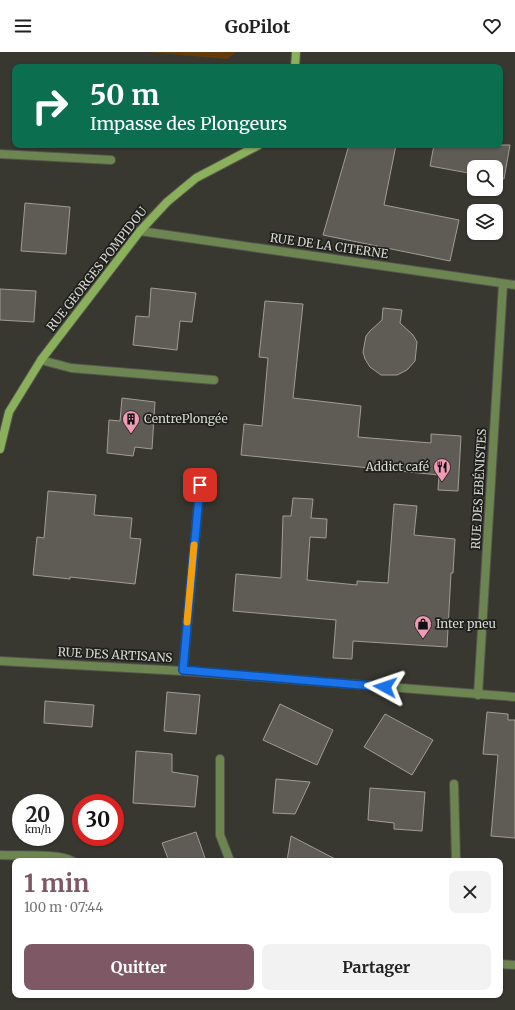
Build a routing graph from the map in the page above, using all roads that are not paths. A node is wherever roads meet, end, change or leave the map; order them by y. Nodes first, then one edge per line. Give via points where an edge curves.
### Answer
1 (296, 52) edge
2 (295, 64) edge
3 (253, 148) edge
4 (0, 154) edge
5 (111, 160) dead end
6 (140, 231) junction
7 (503, 284) junction
8 (515, 285) edge
9 (41, 360) junction
10 (214, 380) dead end
11 (0, 449) edge
12 (200, 485) dead end
13 (0, 661) edge
14 (183, 670) junction
15 (478, 695) junction
16 (515, 697) edge
17 (220, 759) dead end
18 (454, 784) dead end
19 (0, 855) edge
20 (61, 858) edge
21 (229, 858) edge
22 (456, 858) edge
23 (503, 964) edge
24 (515, 965) edge

1 - 2 main road
3 - 6 main road, RUE GEORGES POMPIDOU via 196,178 167,202
4 - 5 street
6 - 7 street, RUE DE LA CITERNE
6 - 9 main road, RUE GEORGES POMPIDOU
7 - 8 street, RUE DE LA CITERNE
7 - 15 street, RUE DES EBÉNISTES
9 - 10 street via 71,368
9 - 11 main road, RUE GEORGES POMPIDOU via 9,412
12 - 14 street
13 - 14 street, RUE DES ARTISANS
14 - 15 street, RUE DES ARTISANS
15 - 16 street, RUE DES ARTISANS
17 - 21 street via 220,835
18 - 22 street
19 - 20 street
23 - 24 street

